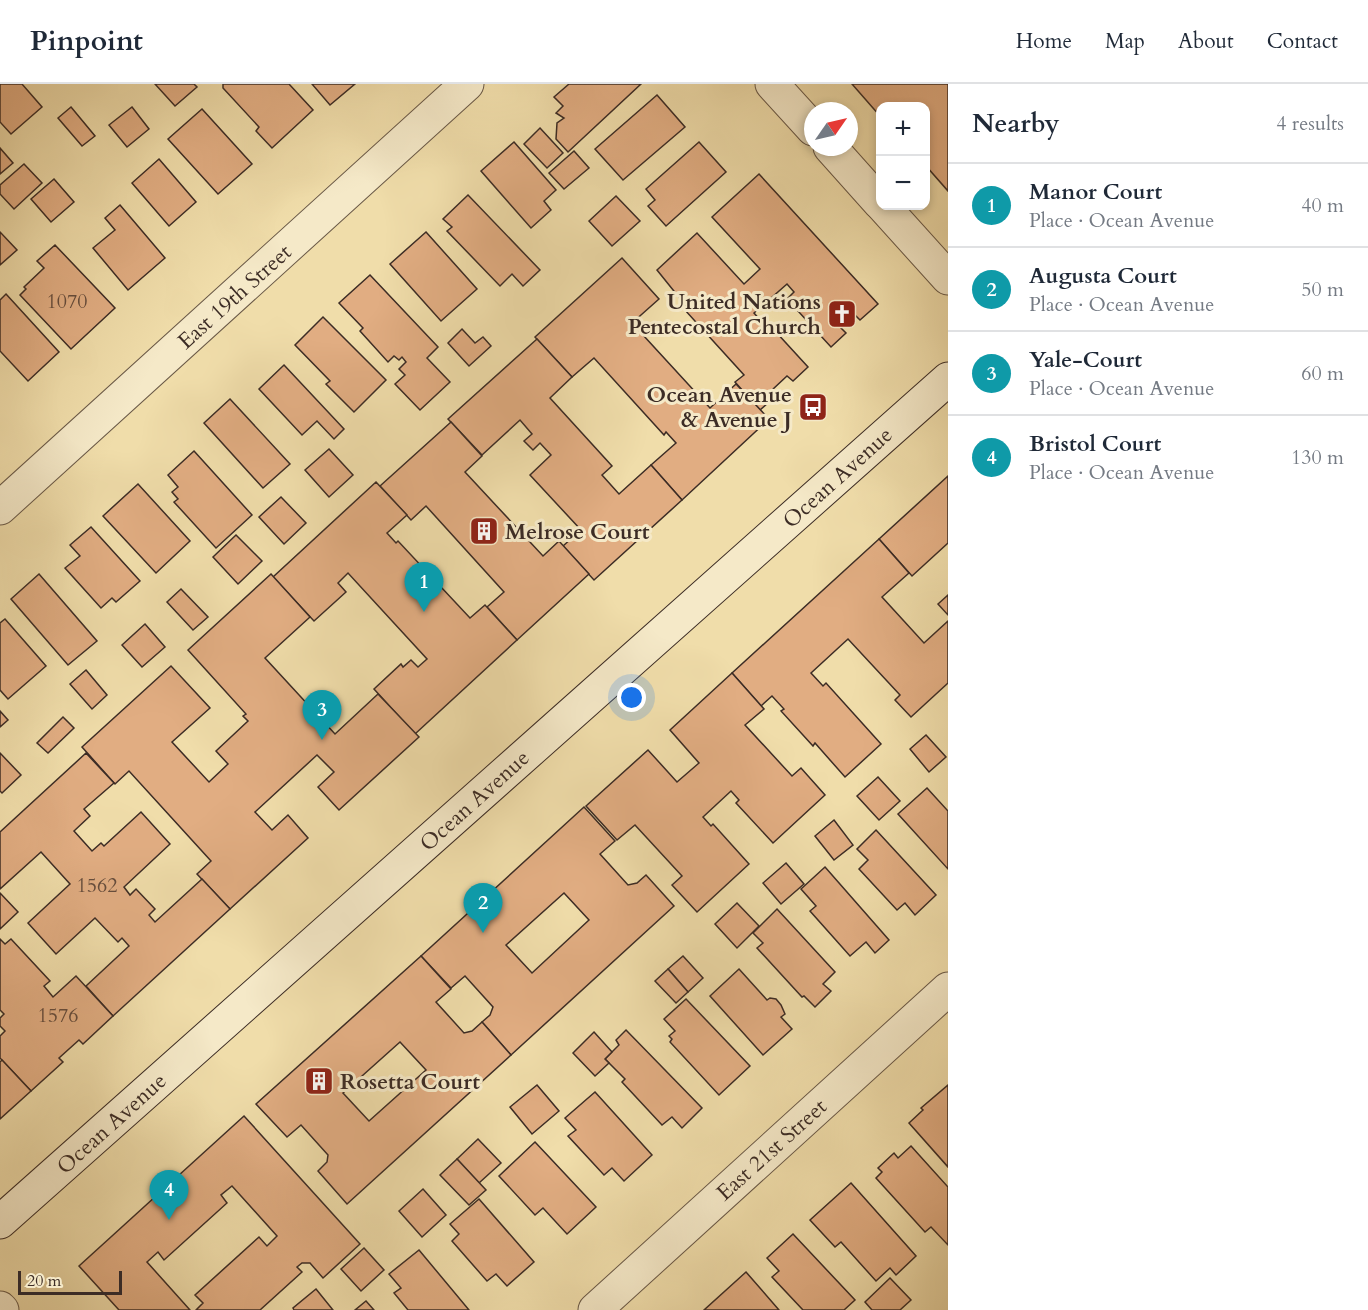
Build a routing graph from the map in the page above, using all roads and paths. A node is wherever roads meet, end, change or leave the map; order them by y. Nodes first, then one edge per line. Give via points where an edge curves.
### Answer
1 (467, 84) edge
2 (772, 84) edge
3 (804, 119) edge
4 (838, 156) edge
5 (876, 197) edge
6 (887, 210) edge
7 (948, 278) edge
8 (948, 379) edge
9 (0, 508) edge
10 (948, 988) edge
11 (0, 1222) edge
12 (595, 1310) edge

1 - 9 street, East 19th Street
2 - 3 street
4 - 5 street
6 - 7 street
8 - 11 street, Ocean Avenue
10 - 12 street, East 21st Street

